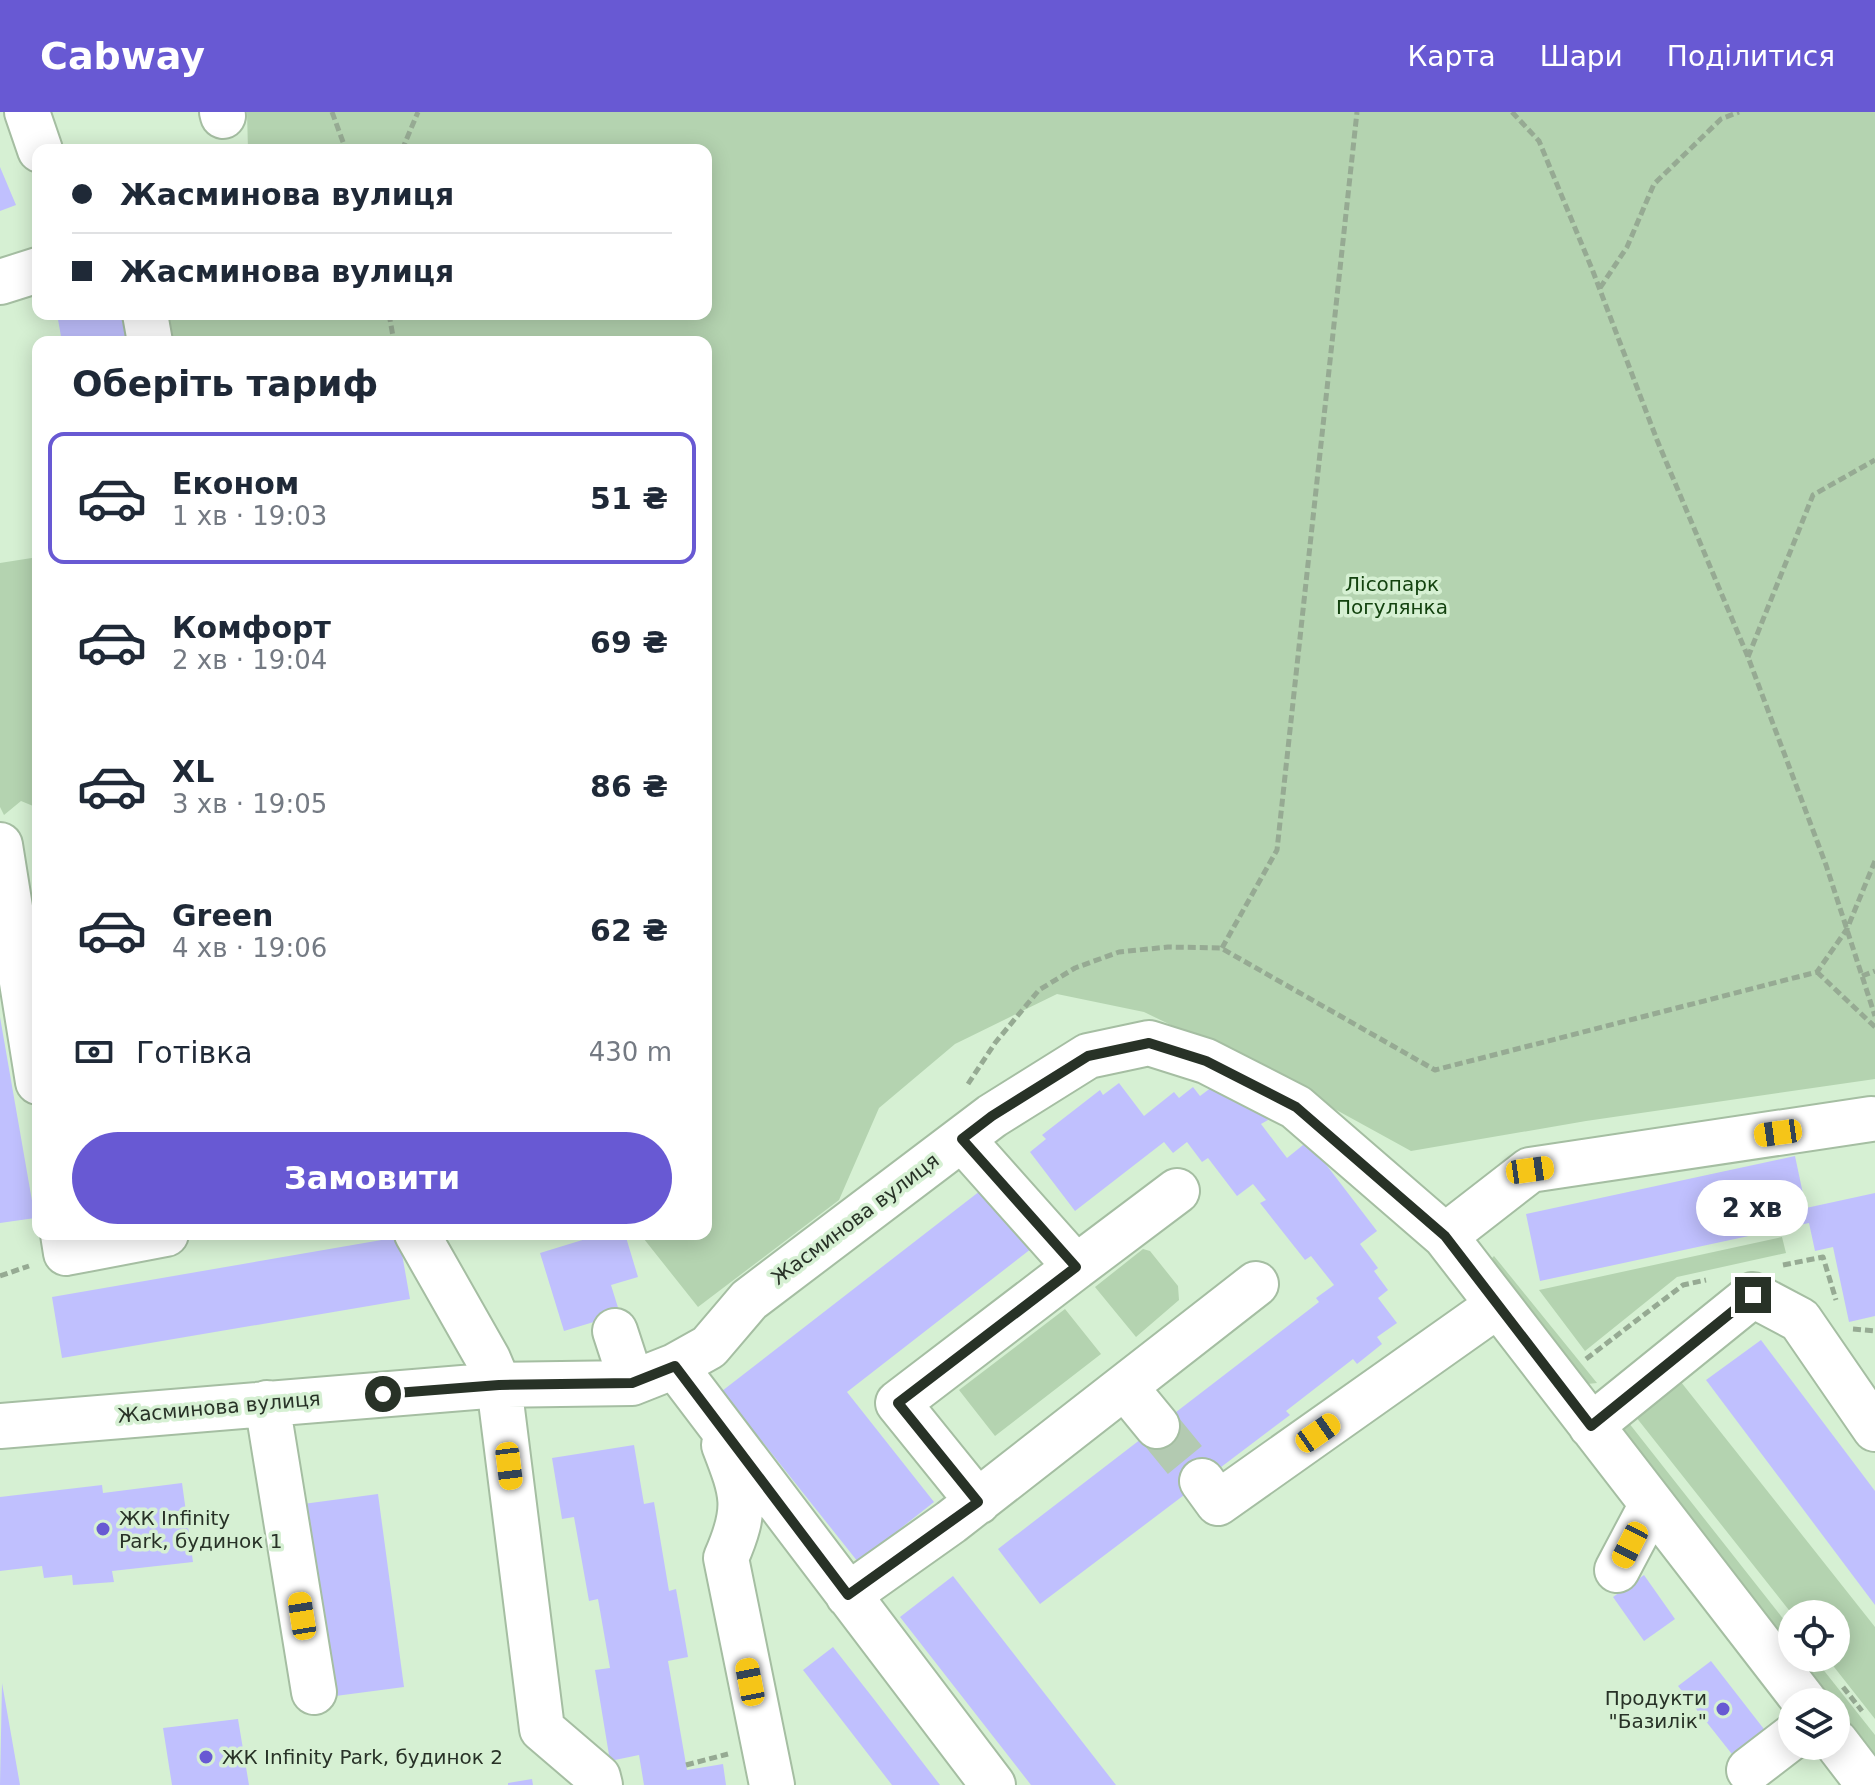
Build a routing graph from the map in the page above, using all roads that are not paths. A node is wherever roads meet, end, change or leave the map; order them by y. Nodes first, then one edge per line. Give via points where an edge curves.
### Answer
1 (27, 112) edge
2 (38, 144) edge
3 (32, 272) edge
4 (0, 282) edge
5 (32, 840) edge
6 (0, 846) edge
7 (32, 1045) edge
8 (1871, 1119) dead end
9 (962, 1139) junction
10 (1177, 1191) dead end
11 (1445, 1236) junction
12 (64, 1240) edge
13 (134, 1240) edge
14 (420, 1240) edge
15 (1076, 1267) junction
16 (1256, 1284) dead end
17 (1498, 1305) junction
18 (615, 1331) dead end
19 (675, 1366) junction
20 (632, 1383) junction
21 (499, 1385) junction
22 (1125, 1387) junction
23 (267, 1403) junction
24 (714, 1417) junction
25 (0, 1426) edge
26 (1157, 1426) tunnel mouth
27 (1591, 1426) junction
28 (1875, 1429) edge
29 (1202, 1481) tunnel mouth
30 (978, 1502) junction
31 (1652, 1504) junction
32 (1617, 1570) dead end
33 (848, 1595) junction
34 (1818, 1688) edge
35 (314, 1692) dead end
36 (1851, 1729) edge
37 (1778, 1748) edge
38 (1749, 1770) dead end
39 (600, 1785) edge
40 (772, 1785) edge
41 (993, 1785) edge
42 (1869, 1785) edge

1 - 2 street
3 - 4 street
5 - 6 street
6 - 7 street
8 - 11 street via 1530,1170
9 - 11 street, Жасминова вулиця via 1088,1056 1149,1043 1206,1061 1296,1107
9 - 15 street
9 - 19 street, Жасминова вулиця via 749,1300 709,1347
10 - 15 street
11 - 17 street, Жасминова вулиця
12 - 13 street via 66,1253
14 - 21 street
15 - 30 street via 898,1403
16 - 22 street
17 - 27 street, Жасминова вулиця
17 - 29 street via 1218,1503
18 - 20 street
19 - 20 street, Жасминова вулиця
19 - 24 street
20 - 21 street, Жасминова вулиця
21 - 23 street, Жасминова вулиця
21 - 39 street via 542,1729 598,1777
22 - 26 street
22 - 30 street
23 - 25 street, Жасминова вулиця
23 - 35 street
24 - 33 street
24 - 40 street via 741,1496 739,1528 726,1558
27 - 28 street via 1753,1295 1800,1320
27 - 31 street, Жасминова вулиця
30 - 33 street
31 - 32 street
31 - 34 street, Жасминова вулиця
33 - 41 street
36 - 42 street
37 - 38 street

